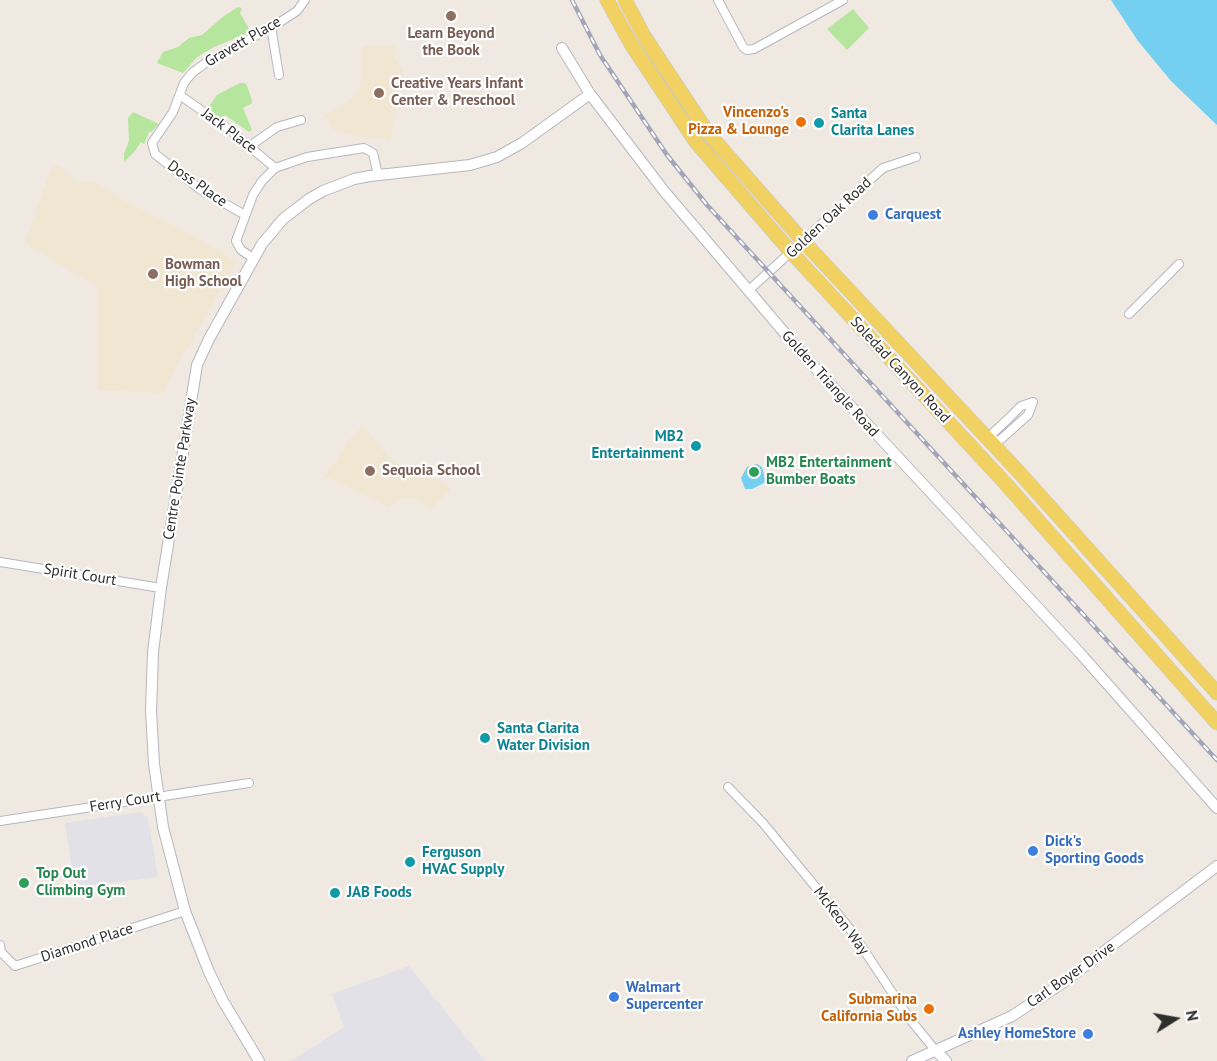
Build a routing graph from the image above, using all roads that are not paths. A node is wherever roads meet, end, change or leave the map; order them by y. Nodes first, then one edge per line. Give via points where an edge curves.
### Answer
1 (305, 0) edge
2 (607, 0) edge
3 (625, 0) edge
4 (718, 0) edge
5 (839, 1) edge
6 (271, 27) junction
7 (562, 48) dead end
8 (279, 75) dead end
9 (590, 94) junction
10 (181, 96) junction
11 (301, 120) dead end
12 (250, 146) junction
13 (153, 149) joint
14 (916, 157) dead end
15 (276, 168) junction
16 (378, 175) junction
17 (245, 215) junction
18 (803, 241) junction
19 (791, 252) junction
20 (253, 258) junction
21 (1179, 264) dead end
22 (749, 290) junction
23 (1129, 314) dead end
24 (919, 391) junction
25 (991, 441) junction
26 (0, 562) edge
27 (1079, 566) junction
28 (161, 588) junction
29 (1217, 693) edge
30 (1217, 723) edge
31 (249, 783) dead end
32 (728, 787) dead end
33 (158, 798) junction
34 (1217, 808) edge
35 (0, 821) edge
36 (1217, 866) edge
37 (185, 911) junction
38 (0, 945) edge
39 (936, 1050) junction
40 (259, 1061) edge
41 (912, 1061) edge
42 (946, 1061) edge

1 - 6 street, Gravett Place
2 - 19 main road, Soledad Canyon Road via 631,44 696,142
3 - 18 main road, Soledad Canyon Road via 708,133
4 - 5 street via 747,50
6 - 8 street
6 - 10 street, Gravett Place via 192,73
7 - 9 street, Golden Triangle Road
9 - 16 street, Centre Pointe Parkway via 497,157 470,165
9 - 22 street, Golden Triangle Road via 663,191
10 - 12 street, Jack Place
10 - 13 street, Gravett Place via 154,138
11 - 12 street via 277,127
12 - 15 street, Jack Place
13 - 17 street, Doss Place via 201,190
14 - 18 street, Golden Oak Road via 883,168
15 - 16 street via 307,157 363,148 374,153
15 - 17 street via 258,188
16 - 20 street, Centre Pointe Parkway via 338,184 309,199 272,231
17 - 20 street via 236,241
18 - 19 street, Golden Oak Road
18 - 25 main road, Soledad Canyon Road
19 - 22 street, Golden Oak Road
19 - 24 main road, Soledad Canyon Road
20 - 28 street, Centre Pointe Parkway via 195,372
21 - 23 street
22 - 34 street, Golden Triangle Road via 805,357 1079,652
24 - 25 main road via 936,399 974,440
24 - 27 main road, Soledad Canyon Road
25 - 25 street via 1000,440 1028,415 1033,402 1021,406 993,433
25 - 27 main road via 993,460 1055,531
25 - 29 main road, Soledad Canyon Road
26 - 28 street, Spirit Court
27 - 30 main road, Soledad Canyon Road
28 - 33 street, Centre Pointe Parkway via 151,711
31 - 33 street, Ferry Court
32 - 39 street, McKeon Way via 763,823 850,929
33 - 35 street, Ferry Court
33 - 37 street, Centre Pointe Parkway
36 - 39 street, Carl Boyer Drive via 1071,977 1012,1016
37 - 38 street, Diamond Place via 15,966 1,952
37 - 40 street, Centre Pointe Parkway via 223,1001
39 - 41 street, Carl Boyer Drive
39 - 42 street, McKeon Way

